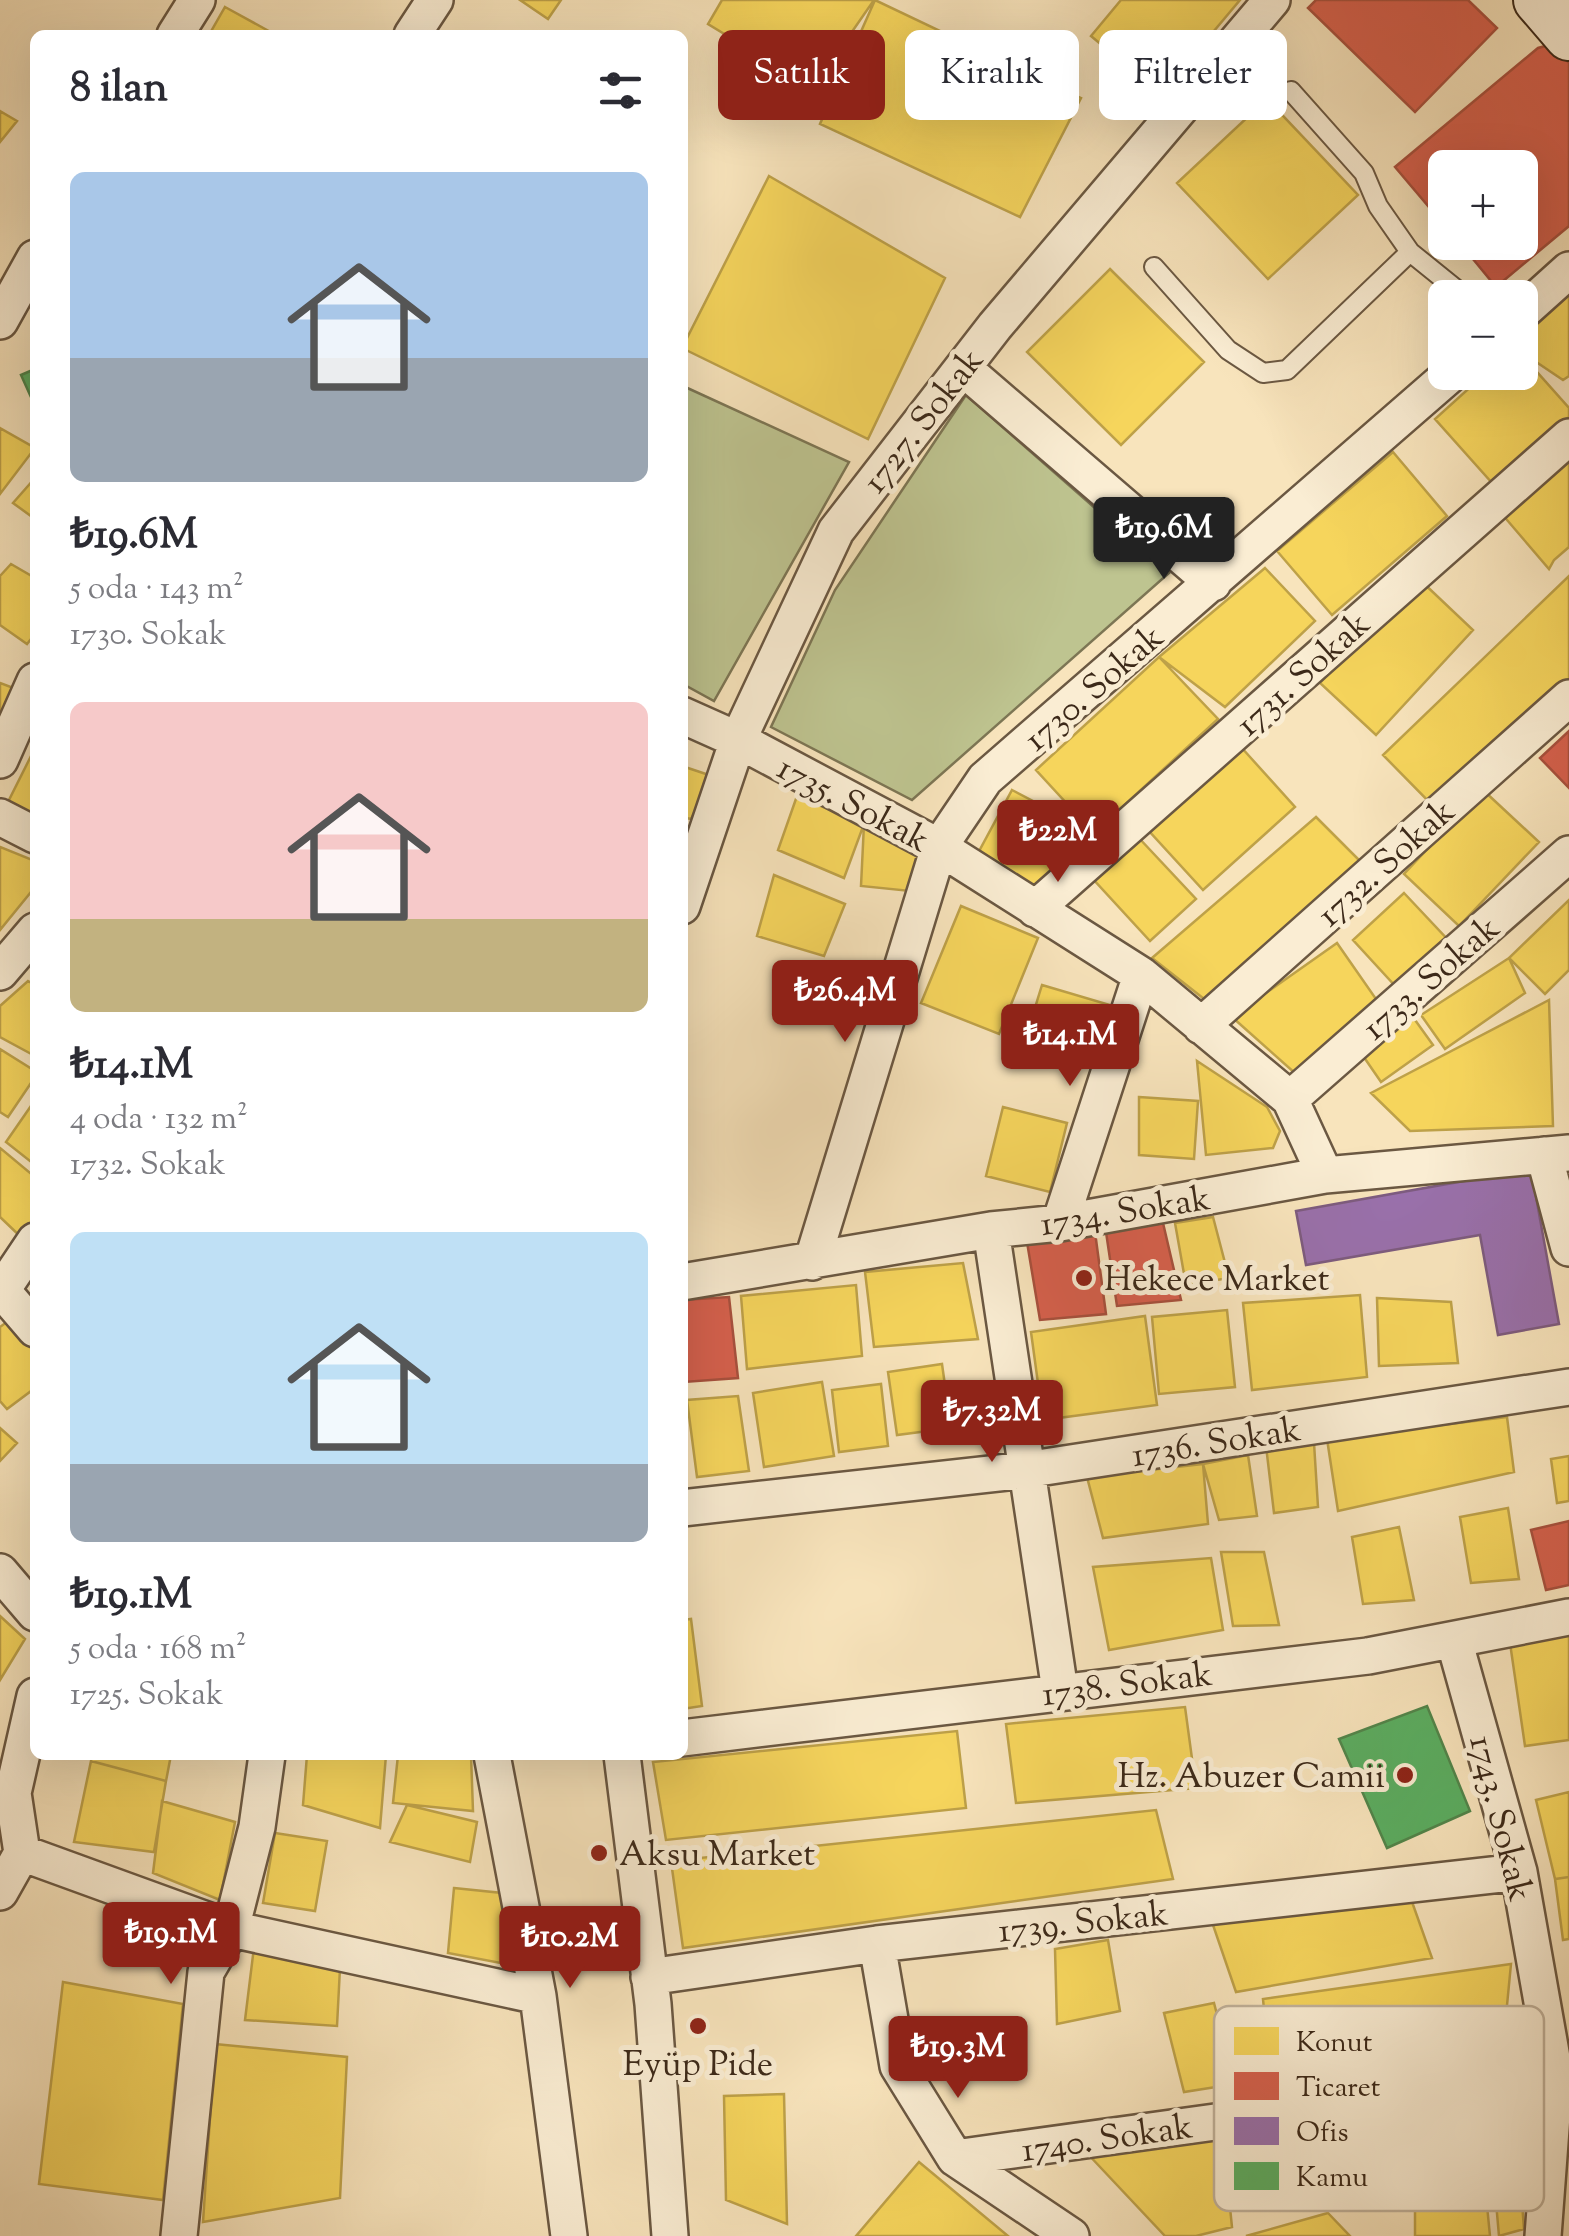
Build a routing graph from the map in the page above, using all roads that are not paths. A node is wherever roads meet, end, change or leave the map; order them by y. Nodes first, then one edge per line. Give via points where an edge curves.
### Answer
1 (196, 0) edge
2 (435, 0) edge
3 (1272, 0) edge
4 (1538, 0) edge
5 (177, 30) edge
6 (415, 30) edge
7 (1569, 36) edge
8 (1291, 91) dead end
9 (1410, 252) junction
10 (1154, 266) dead end
11 (30, 267) edge
12 (1569, 270) edge
13 (1445, 280) edge
14 (1538, 298) edge
15 (0, 321) edge
16 (963, 368) junction
17 (1433, 390) edge
18 (1569, 437) edge
19 (1213, 583) junction
20 (30, 692) edge
21 (1569, 698) edge
22 (688, 718) edge
23 (738, 740) junction
24 (0, 760) edge
25 (0, 817) edge
26 (30, 832) edge
27 (940, 847) junction
28 (1569, 854) edge
29 (688, 888) edge
30 (1035, 909) junction
31 (30, 937) edge
32 (0, 972) edge
33 (1141, 975) junction
34 (1201, 1026) junction
35 (1290, 1099) junction
36 (1557, 1154) edge
37 (1325, 1174) junction
38 (1060, 1223) junction
39 (991, 1230) junction
40 (1569, 1248) edge
41 (30, 1249) edge
42 (812, 1262) junction
43 (688, 1281) edge
44 (1, 1289) edge
45 (30, 1322) edge
46 (1569, 1387) edge
47 (1025, 1470) junction
48 (688, 1507) edge
49 (0, 1572) edge
50 (30, 1607) edge
51 (1569, 1618) edge
52 (1454, 1640) junction
53 (1060, 1690) junction
54 (30, 1712) edge
55 (688, 1737) edge
56 (266, 1760) edge
57 (493, 1760) edge
58 (623, 1760) edge
59 (6, 1789) edge
60 (22, 1853) junction
61 (1519, 1872) junction
62 (0, 1892) edge
63 (231, 1929) junction
64 (877, 1944) junction
65 (649, 1977) junction
66 (538, 1996) junction
67 (1543, 2006) edge
68 (1544, 2013) edge
69 (1555, 2075) junction
70 (1544, 2077) edge
71 (1214, 2122) edge
72 (955, 2158) junction
73 (1544, 2178) edge
74 (179, 2236) edge
75 (570, 2236) edge
76 (670, 2236) edge
77 (1071, 2236) edge

1 - 5 street
2 - 6 street
3 - 16 street, 1727. Sokak
4 - 7 street
8 - 9 lane via 1364,174
9 - 10 lane via 1287,370 1262,373 1228,350
9 - 13 lane
11 - 15 street
12 - 14 street
16 - 19 street
16 - 23 street, 1727. Sokak via 836,531
17 - 19 street, 1730. Sokak
18 - 30 street, 1731. Sokak
19 - 27 street, 1730. Sokak via 985,779
20 - 24 street
21 - 34 street, 1732. Sokak
22 - 23 street, 1735. Sokak
23 - 27 street, 1735. Sokak
23 - 29 street, 1727. Sokak
25 - 26 street
27 - 30 street, 1735. Sokak
27 - 42 street, 1730. Sokak
28 - 35 street, 1733. Sokak
30 - 33 street, 1735. Sokak
31 - 32 street
33 - 34 street, 1735. Sokak
33 - 38 street
34 - 35 street, 1735. Sokak
35 - 37 street, 1735. Sokak
36 - 37 street, 1734. Sokak
36 - 40 street
37 - 38 street, 1734. Sokak
38 - 39 street, 1734. Sokak
39 - 42 street, 1734. Sokak
39 - 47 street
41 - 44 street
42 - 43 street, 1734. Sokak
44 - 45 street
46 - 47 street, 1736. Sokak
47 - 48 street, 1736. Sokak
47 - 53 street
49 - 50 street
51 - 52 street, 1738. Sokak
52 - 53 street, 1738. Sokak via 1368,1656
52 - 61 street, 1743. Sokak
53 - 55 street, 1738. Sokak
54 - 59 street
56 - 63 street
57 - 66 street
58 - 65 street
59 - 60 street
60 - 62 street
60 - 63 street
61 - 64 street, 1739. Sokak
61 - 67 street, 1743. Sokak
63 - 66 street
63 - 74 street via 206,1972
64 - 65 street, 1739. Sokak
64 - 72 street via 898,2066
65 - 76 street
66 - 75 street
68 - 69 street, 1743. Sokak
69 - 70 street, 1740. Sokak
69 - 73 street, 1743. Sokak
71 - 72 street, 1740. Sokak
72 - 77 street

